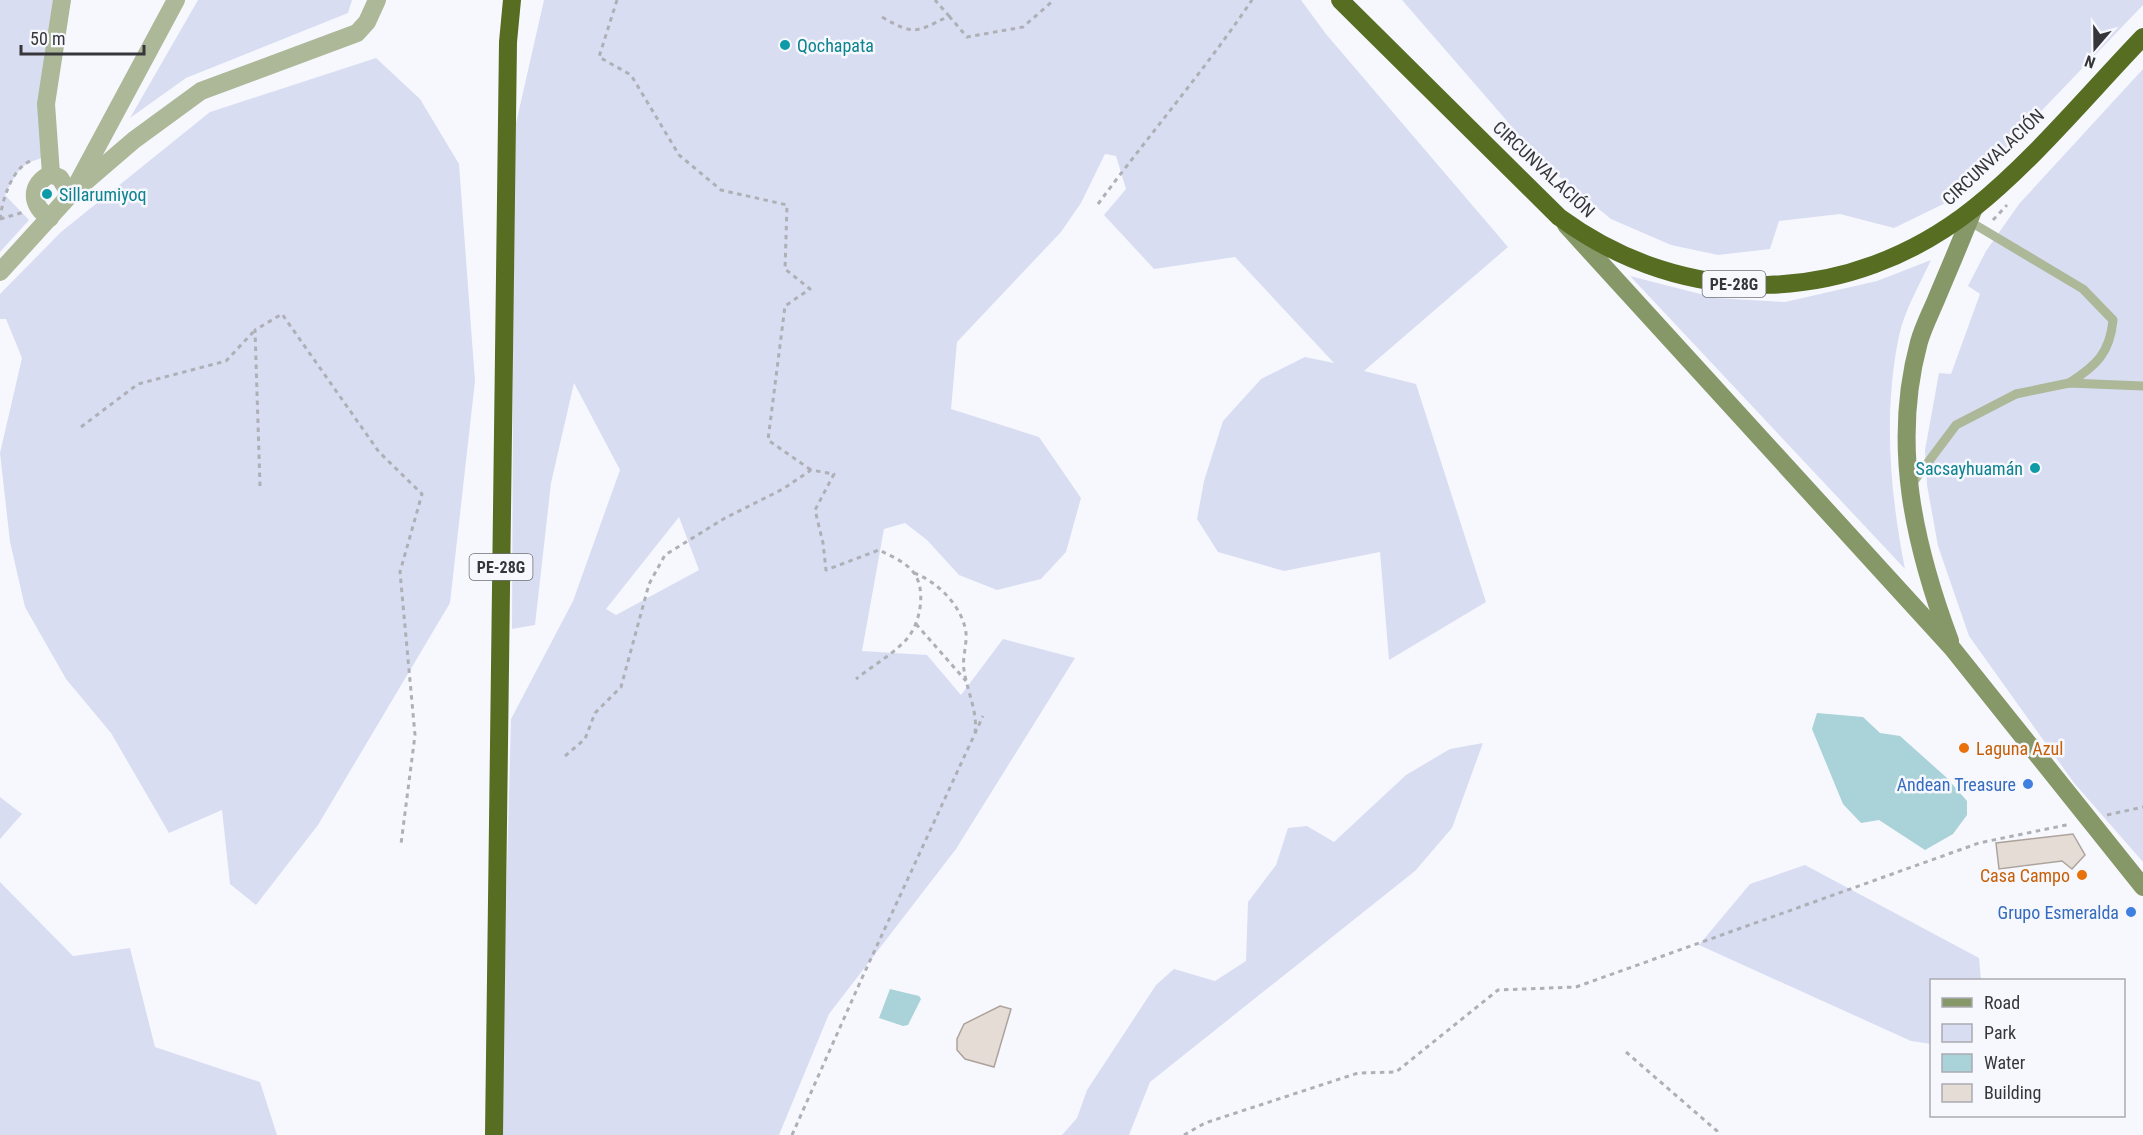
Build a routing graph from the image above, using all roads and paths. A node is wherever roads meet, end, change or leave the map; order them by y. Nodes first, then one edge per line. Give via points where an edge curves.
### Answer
1 (63, 0) edge
2 (176, 0) edge
3 (377, 0) edge
4 (512, 0) edge
5 (617, 0) edge
6 (936, 0) edge
7 (1054, 0) edge
8 (1252, 0) edge
9 (1340, 0) edge
10 (949, 16) junction
11 (882, 17) dead end
12 (2143, 37) edge
13 (51, 165) junction
14 (70, 195) junction
15 (1098, 204) dead end
16 (44, 213) junction
17 (1972, 214) junction
18 (1559, 217) junction
19 (0, 219) edge
20 (0, 272) edge
21 (255, 330) junction
22 (2069, 383) junction
23 (2143, 386) edge
24 (81, 427) dead end
25 (811, 470) junction
26 (260, 486) dead end
27 (1909, 487) junction
28 (912, 572) junction
29 (916, 624) junction
30 (1952, 648) junction
31 (856, 679) dead end
32 (967, 682) junction
33 (983, 716) dead end
34 (974, 740) junction
35 (564, 756) dead end
36 (2143, 807) edge
37 (2090, 820) junction
38 (400, 844) dead end
39 (2143, 887) edge
40 (1626, 1052) dead end
41 (494, 1135) edge
42 (792, 1135) edge
43 (1184, 1135) edge
44 (1718, 1135) edge

1 - 13 street via 46,104
2 - 14 street
3 - 14 street via 357,33 201,91 134,140
4 - 41 highway, PE-28G via 508,42
5 - 25 path via 599,57 631,75 679,155 721,190 787,205 784,269 810,289 784,306 768,440
6 - 10 path
7 - 10 path via 1023,27 967,37
8 - 15 path via 1210,63
9 - 18 highway, CIRCUNVALACIÓN / PE-28G
10 - 11 path via 925,28 906,31
12 - 17 highway, CIRCUNVALACIÓN / PE-28G
13 - 14 street
13 - 16 street via 34,194
13 - 19 path via 28,161 5,195
14 - 16 street
16 - 19 path
16 - 20 street
17 - 18 highway, CIRCUNVALACIÓN / PE-28G via 1921,245 1888,259 1814,280 1780,285 1713,282 1664,272 1593,241
17 - 22 lane via 2083,289 2113,320 2111,342 2091,369
17 - 27 street via 1919,341 1905,447
18 - 30 street
21 - 24 path via 226,361 138,384
21 - 26 path
21 - 38 path via 282,314 379,452 422,494 400,572 415,735
22 - 23 lane
22 - 27 lane via 2016,394 1956,425
25 - 28 path via 834,474 815,510 826,570 879,550
25 - 35 path via 664,555 649,584 621,687 595,713 585,739
27 - 30 street via 1930,588
28 - 29 path via 922,606
28 - 32 path via 928,577 958,611 966,633 963,658
29 - 31 path via 905,642
29 - 32 path
30 - 37 street
32 - 34 path via 976,724
33 - 34 path
34 - 42 path
36 - 37 path
37 - 39 street
37 - 43 path via 1979,843 1576,987 1498,990 1396,1072 1358,1073 1206,1123
40 - 44 path

